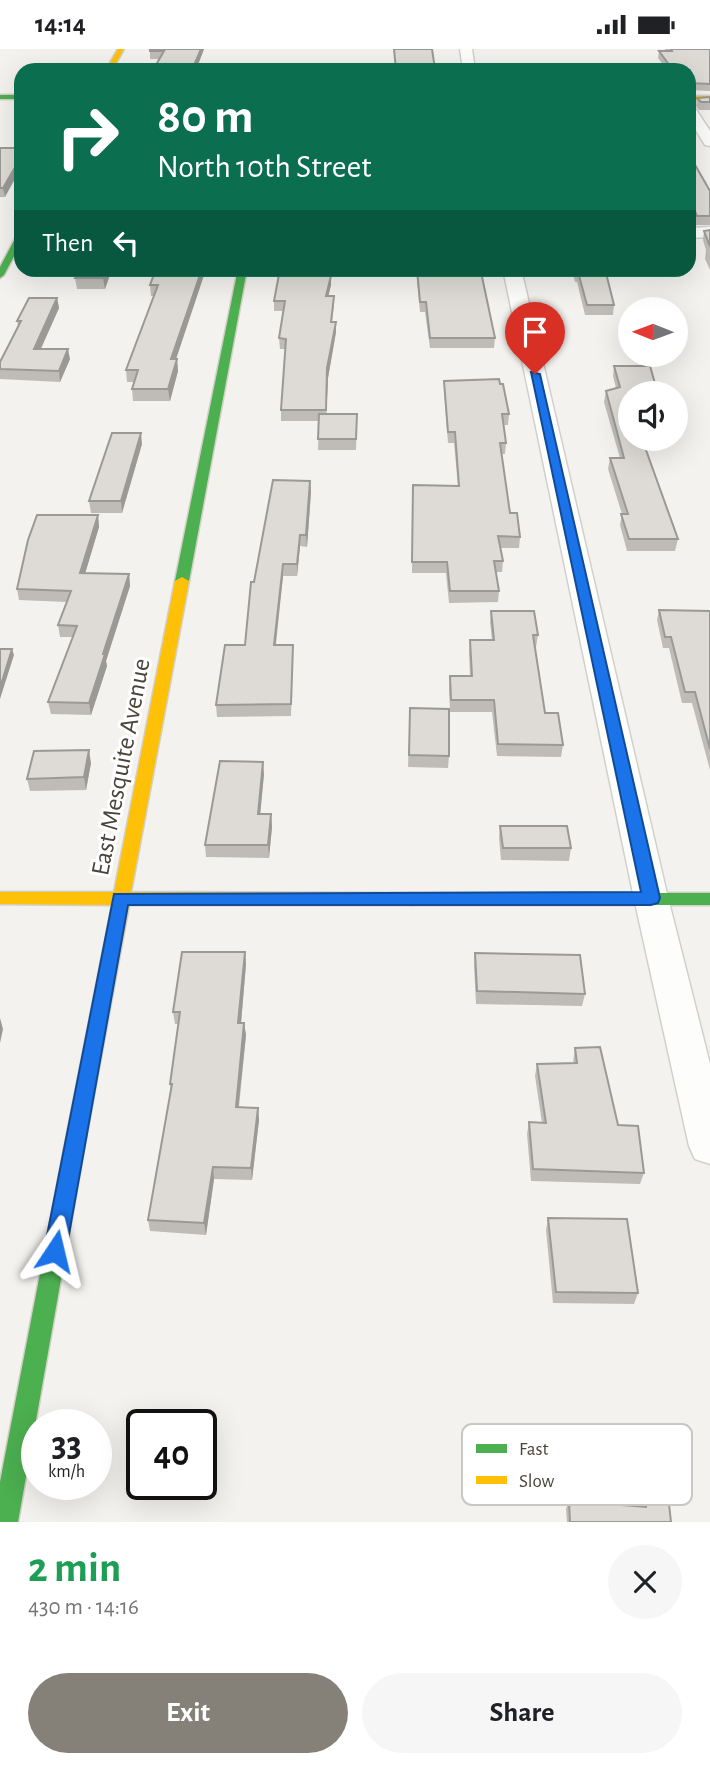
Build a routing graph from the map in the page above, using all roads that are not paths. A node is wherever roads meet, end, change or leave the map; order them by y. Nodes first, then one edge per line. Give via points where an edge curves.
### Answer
1 (696, 120) edge
2 (710, 142) edge
3 (14, 248) edge
4 (0, 275) edge
5 (241, 277) edge
6 (514, 277) edge
7 (0, 898) edge
8 (651, 898) junction
9 (120, 899) junction
10 (710, 899) edge
11 (710, 1146) edge
12 (5, 1522) edge

1 - 2 street
3 - 4 street
5 - 9 street, East Mesquite Avenue
6 - 8 street
7 - 9 street
8 - 9 street
8 - 10 street
8 - 11 street
9 - 12 street, East Mesquite Avenue

